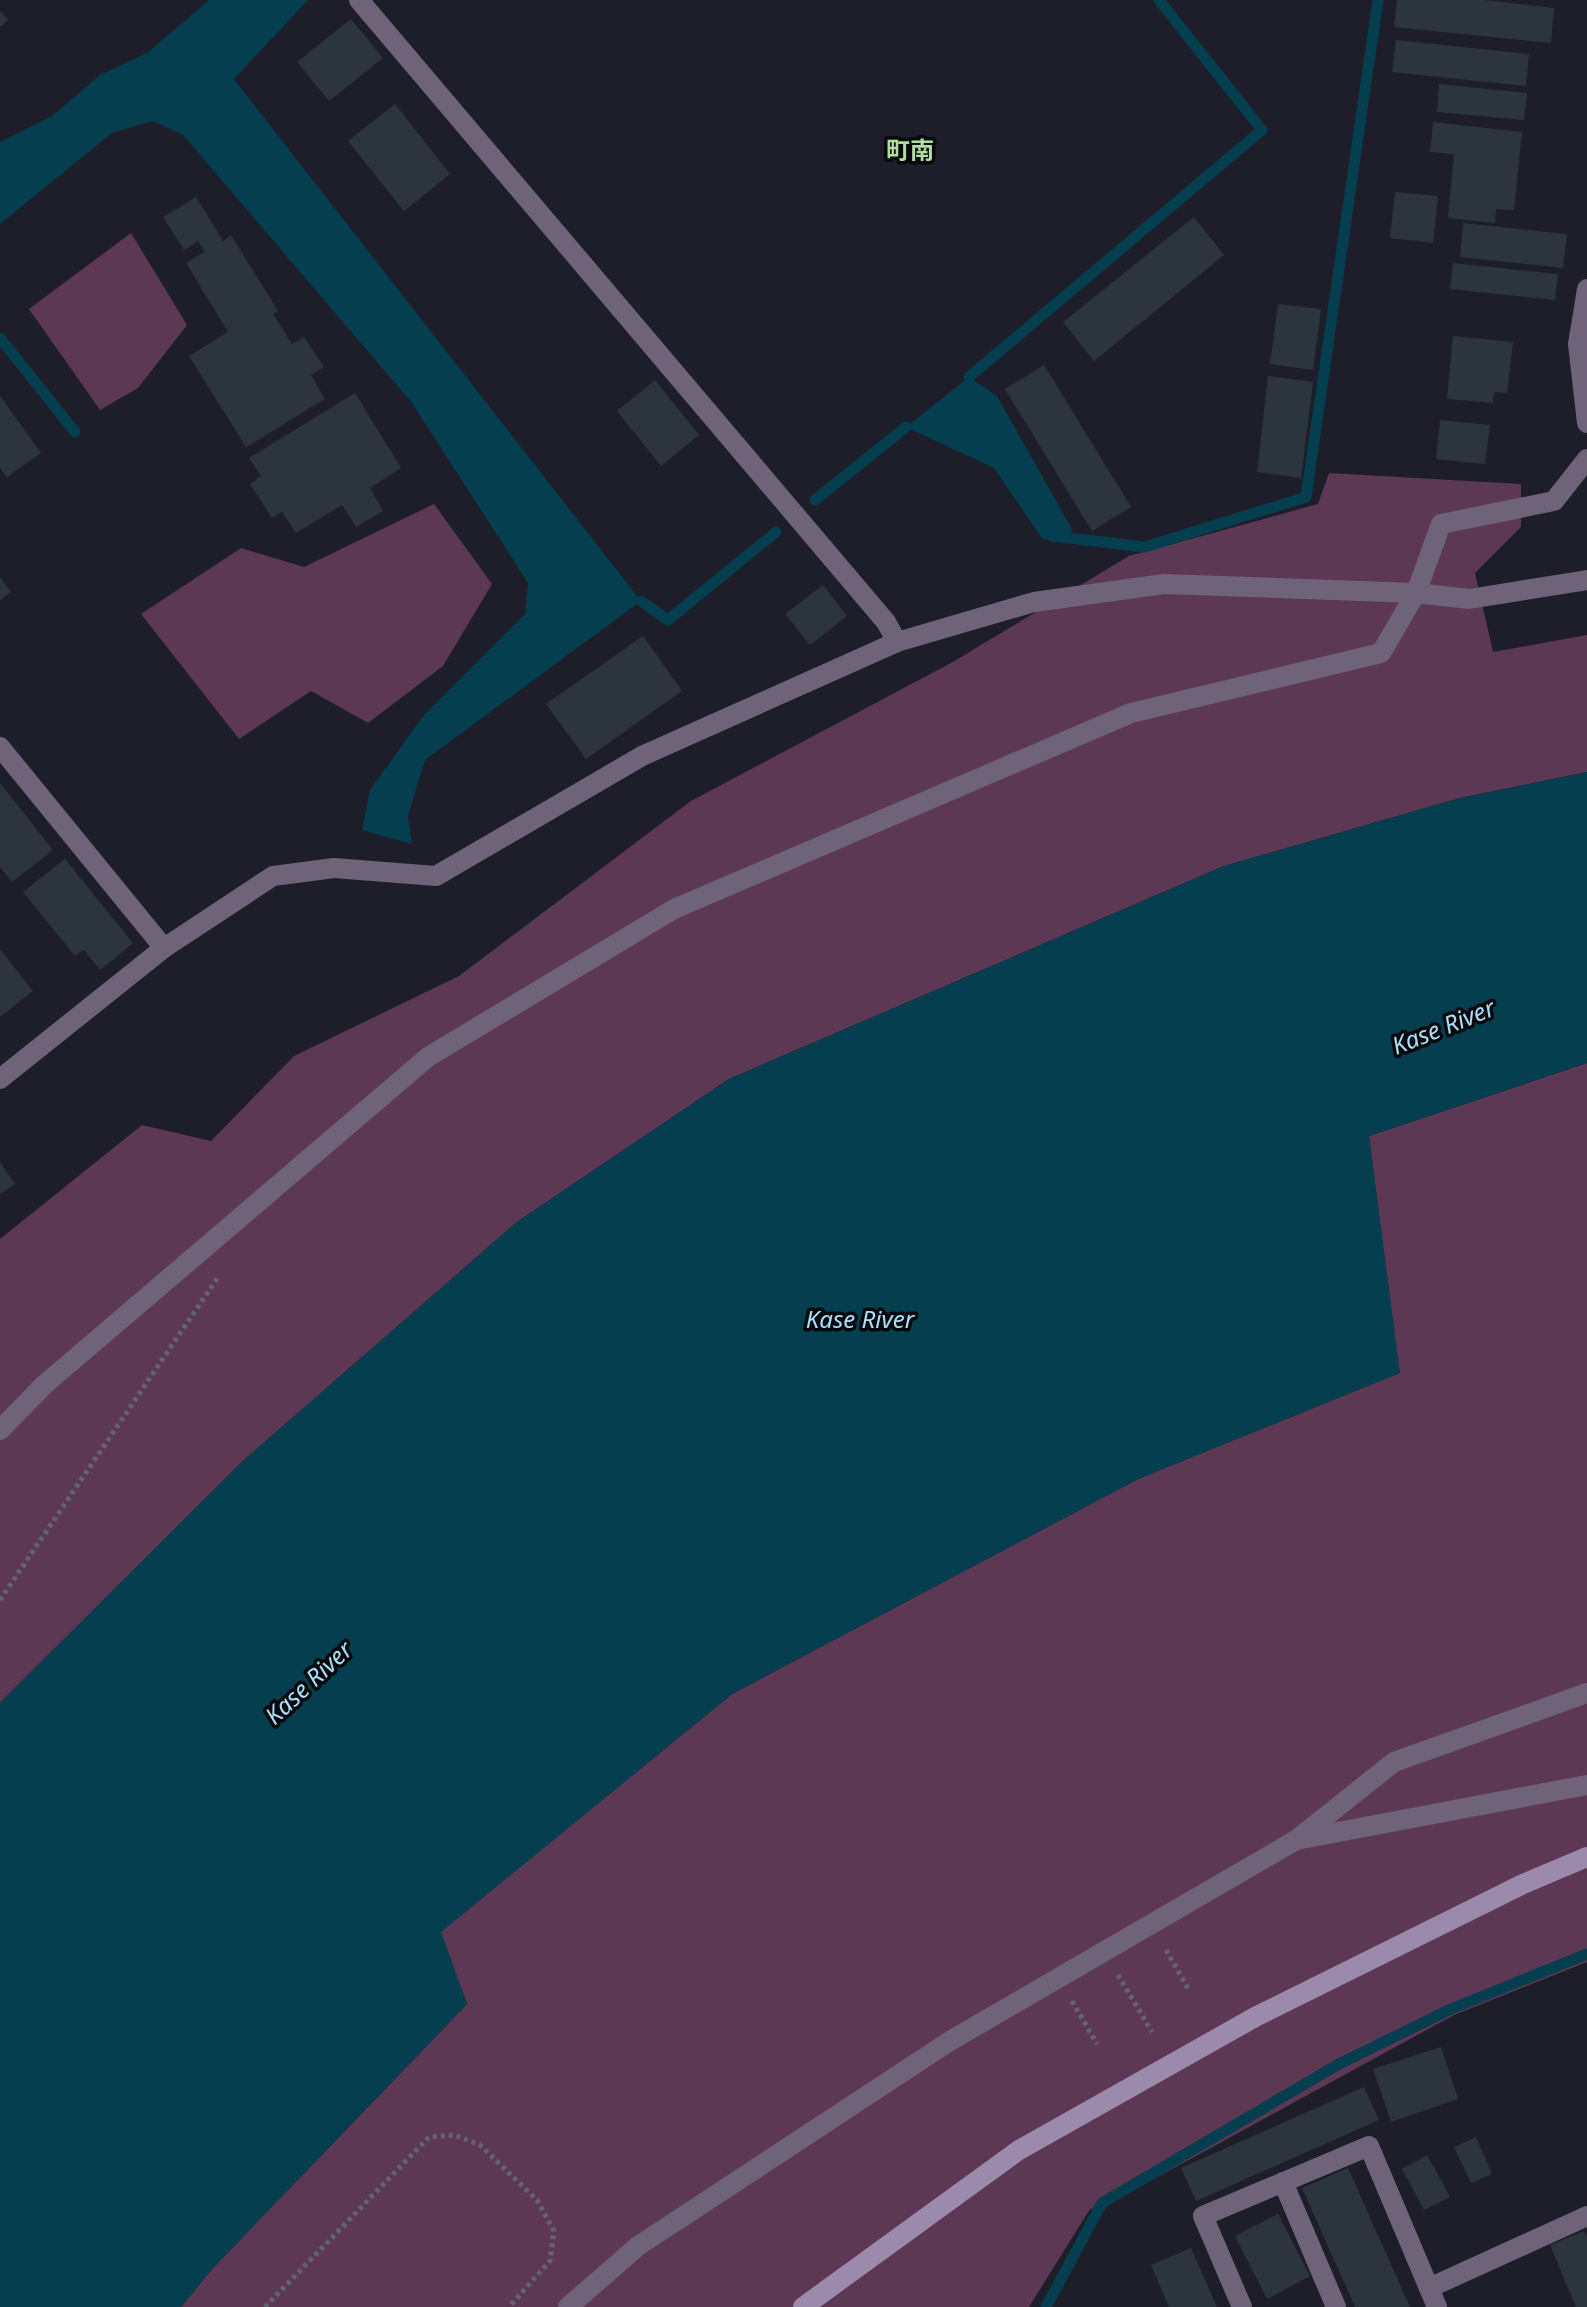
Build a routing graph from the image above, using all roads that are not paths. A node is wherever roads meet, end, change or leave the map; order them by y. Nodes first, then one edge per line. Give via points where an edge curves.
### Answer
1 (359, 0) edge
2 (1587, 289) edge
3 (1587, 423) edge
4 (1587, 459) edge
5 (1587, 580) edge
6 (1416, 593) junction
7 (897, 642) junction
8 (0, 747) edge
9 (164, 948) junction
10 (0, 1079) edge
11 (0, 1430) edge
12 (1587, 1693) edge
13 (1587, 1785) edge
14 (1296, 1840) junction
15 (1587, 1857) edge
16 (1283, 2182) junction
17 (1587, 2216) edge
18 (1433, 2298) edge
19 (568, 2307) edge
20 (803, 2307) edge
21 (1242, 2307) edge
22 (1336, 2307) edge

1 - 7 street via 876,610
2 - 3 street via 1578,344
4 - 6 street via 1554,501 1441,524
5 - 6 street via 1469,599
6 - 7 street via 1164,584 1034,602
6 - 11 street via 1381,653 1131,713 674,909 428,1057 44,1385
7 - 9 street via 642,756 436,876 334,868 273,876
8 - 9 street
9 - 10 street
12 - 14 street via 1394,1762
13 - 14 street
14 - 19 street via 950,2041 638,2246
15 - 20 street via 1257,2016 1032,2143
16 - 18 street via 1369,2146
16 - 21 street via 1203,2216
16 - 22 street
17 - 18 street

